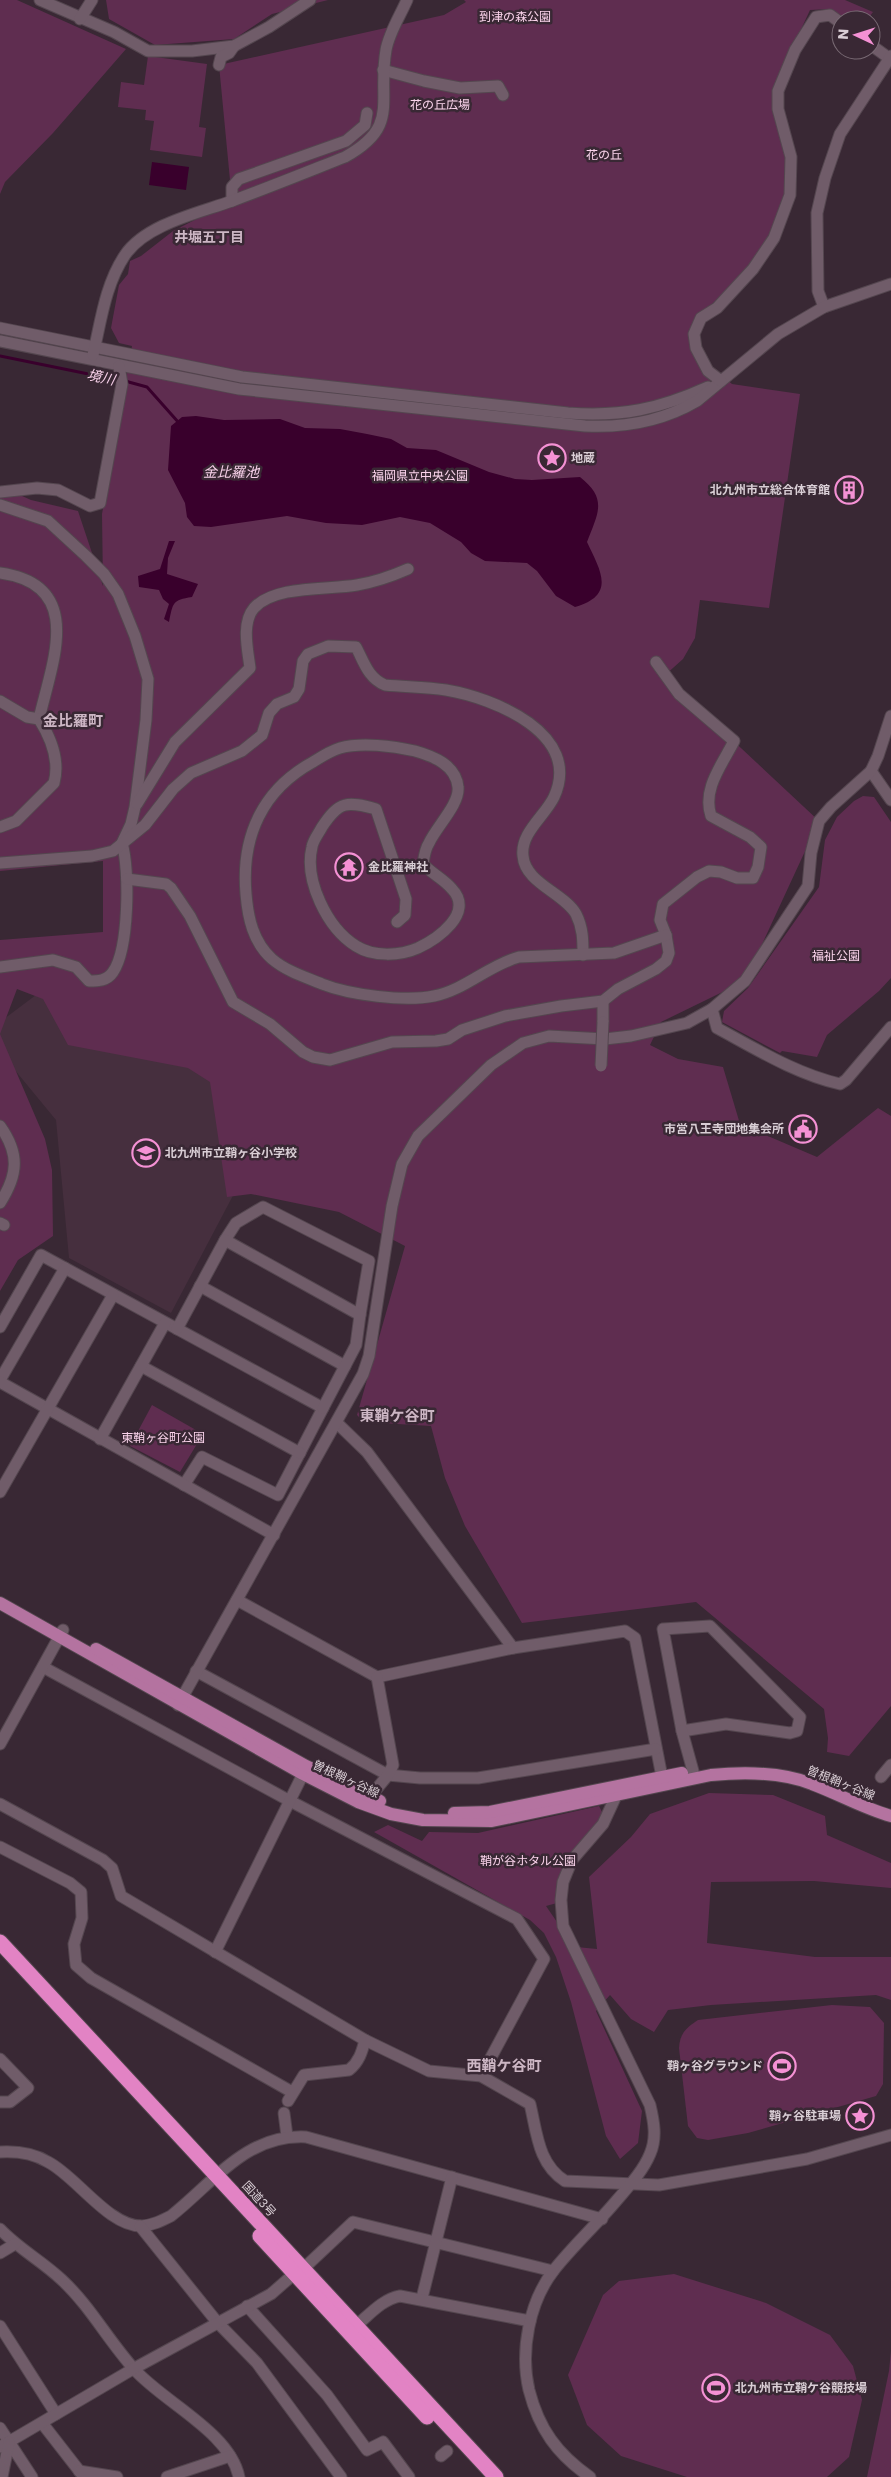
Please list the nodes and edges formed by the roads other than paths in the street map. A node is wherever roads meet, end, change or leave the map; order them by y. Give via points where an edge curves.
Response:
1 (40, 0) edge
2 (92, 0) edge
3 (310, 0) edge
4 (407, 0) edge
5 (831, 16) edge
6 (80, 19) junction
7 (234, 46) junction
8 (890, 57) edge
9 (219, 65) dead end
10 (383, 70) junction
11 (503, 95) dead end
12 (367, 113) dead end
13 (232, 201) junction
14 (891, 284) edge
15 (824, 307) junction
16 (0, 328) edge
17 (0, 341) edge
18 (93, 354) junction
19 (119, 366) junction
20 (721, 380) junction
21 (0, 492) edge
22 (0, 505) edge
23 (408, 569) dead end
24 (0, 573) edge
25 (656, 662) dead end
26 (0, 701) edge
27 (891, 716) edge
28 (39, 719) junction
29 (871, 771) junction
30 (891, 800) edge
31 (135, 807) junction
32 (0, 827) edge
33 (122, 843) junction
34 (0, 863) edge
35 (127, 879) junction
36 (397, 922) dead end
37 (666, 935) junction
38 (583, 955) junction
39 (0, 967) edge
40 (603, 1002) junction
41 (712, 1009) junction
42 (891, 1027) edge
43 (601, 1066) dead end
44 (0, 1126) edge
45 (0, 1203) edge
46 (225, 1240) junction
47 (65, 1268) junction
48 (200, 1286) junction
49 (113, 1295) junction
50 (360, 1315) junction
51 (165, 1323) junction
52 (0, 1327) edge
53 (177, 1329) junction
54 (141, 1366) junction
55 (345, 1366) junction
56 (0, 1381) edge
57 (323, 1408) junction
58 (47, 1409) junction
59 (337, 1422) junction
60 (100, 1439) junction
61 (300, 1453) junction
62 (184, 1485) junction
63 (0, 1492) edge
64 (274, 1535) junction
65 (0, 1595) edge
66 (238, 1600) junction
67 (0, 1603) edge
68 (61, 1634) junction
69 (513, 1648) junction
70 (43, 1667) junction
71 (196, 1671) junction
72 (377, 1677) junction
73 (180, 1701) junction
74 (682, 1731) junction
75 (0, 1744) edge
76 (656, 1750) junction
77 (891, 1765) edge
78 (693, 1771) junction
79 (303, 1774) junction
80 (388, 1776) junction
81 (662, 1777) junction
82 (881, 1777) dead end
83 (616, 1796) junction
84 (369, 1798) junction
85 (290, 1801) junction
86 (0, 1804) edge
87 (891, 1807) edge
88 (891, 1816) edge
89 (0, 1847) edge
90 (0, 1942) edge
91 (215, 1952) junction
92 (0, 1956) edge
93 (365, 2040) junction
94 (0, 2059) edge
95 (481, 2076) junction
96 (0, 2102) edge
97 (284, 2113) dead end
98 (891, 2135) edge
99 (287, 2136) junction
100 (0, 2152) edge
101 (452, 2177) junction
102 (214, 2179) junction
103 (631, 2184) junction
104 (602, 2219) junction
105 (140, 2226) junction
106 (0, 2228) edge
107 (438, 2242) junction
108 (15, 2244) junction
109 (0, 2252) edge
110 (299, 2271) junction
111 (553, 2271) junction
112 (422, 2298) junction
113 (247, 2306) junction
114 (530, 2321) junction
115 (217, 2322) junction
116 (357, 2325) junction
117 (0, 2326) edge
118 (133, 2369) junction
119 (56, 2414) junction
120 (42, 2423) junction
121 (0, 2428) edge
122 (4, 2444) edge
123 (230, 2456) junction
124 (82, 2474) edge
125 (2, 2477) edge
126 (32, 2477) edge
127 (116, 2477) edge
128 (167, 2477) edge
129 (239, 2477) edge
130 (341, 2477) edge
131 (408, 2477) edge
132 (483, 2477) edge
133 (496, 2477) edge
134 (590, 2477) edge

1 - 6 street
2 - 6 street
3 - 7 street
4 - 10 street via 386,48
5 - 20 street via 816,16 795,50 778,91 778,109 791,157 790,195 774,238 753,269 717,308 701,318 694,334 696,348 708,371
6 - 7 street via 114,32 148,51 192,51
7 - 9 street via 221,57
8 - 15 street via 840,134 825,178 817,214 818,291
10 - 11 street via 460,88 498,86
10 - 13 street via 382,121 376,134 361,148
12 - 13 street via 365,125 346,141 239,179 232,187
13 - 18 street via 192,213 154,230 126,253 110,281
14 - 15 street
15 - 20 street via 778,334
16 - 18 street
17 - 18 street
18 - 19 street
18 - 20 street via 242,378 595,415 655,408
19 - 20 street via 266,393 601,427 639,423 685,409
19 - 21 street via 122,384 100,504 90,506 51,489
22 - 31 street via 48,522 104,574 118,594 148,678
23 - 31 street via 358,585 283,593 266,599 253,609 246,624 250,668 175,742
24 - 28 street via 24,578 37,586 55,609 56,640
25 - 37 street via 679,694 734,741 710,787 707,803 711,816 761,846 753,878 737,878 709,871 663,904 660,920
26 - 28 street via 26,717
27 - 29 street
28 - 32 street via 47,731 57,763 54,783 16,821
29 - 30 street
29 - 41 street via 819,821 811,853 808,886 745,981
31 - 33 street
33 - 34 street via 113,851 92,856
33 - 35 street via 127,859
33 - 38 street via 145,825 173,789 191,774 242,751 262,735 269,713 277,704 294,697 299,689 303,661 308,654 328,646 356,647 376,682 446,690 497,705 539,729 554,747 559,762 559,781 554,797 524,842 522,857 532,874 575,912 583,931
35 - 39 street via 120,956 112,973 102,981 88,981 76,967 53,960
35 - 40 street via 166,884 171,888 190,916 233,1002 270,1024 313,1057 330,1060 392,1042 436,1041 505,1016
36 - 38 street via 405,915 406,899 376,809 344,805 335,808 312,846 310,879 324,911 348,941 374,953 394,954 417,948 454,922 458,912 458,896 423,864 427,845 458,797 458,786 451,771 436,757 409,750 361,745 340,748 302,768 273,792 250,837 245,879 248,918 257,940 271,959 290,971 334,989 385,997 433,996 453,990 519,957
37 - 38 street via 614,953
37 - 40 street via 669,953 666,960
40 - 43 street, bridge
41 - 42 street via 717,1028 780,1062 821,1080 840,1084
41 - 59 street via 687,1023 631,1036 604,1039 549,1036 523,1043 490,1065 418,1136 402,1164 392,1206 369,1356
44 - 45 street via 15,1158 12,1184
46 - 48 street
46 - 50 street
46 - 50 street via 236,1223 263,1207 369,1261
47 - 49 street
47 - 52 street via 41,1255
47 - 56 street
48 - 53 street
48 - 55 street
49 - 51 street
49 - 58 street
50 - 55 street via 356,1345
51 - 53 street
51 - 54 street
53 - 57 street
54 - 60 street
54 - 61 street
55 - 57 street
56 - 58 street
57 - 61 street
58 - 60 street
58 - 63 street
59 - 64 street
59 - 69 street via 367,1452
60 - 62 street
61 - 62 street via 278,1495 202,1457
62 - 64 street
64 - 66 street
65 - 68 main road, 曽根鞘ヶ谷線
66 - 71 street
66 - 72 street
67 - 68 main road, 曽根鞘ヶ谷線
68 - 70 street
68 - 73 main road, 曽根鞘ヶ谷線
69 - 72 street
69 - 76 street via 625,1632 635,1638
70 - 75 street
70 - 85 street
71 - 73 street
71 - 80 street
72 - 80 street via 393,1765
73 - 79 main road, 曽根鞘ヶ谷線
73 - 84 main road, 曽根鞘ヶ谷線
74 - 74 street via 726,1724 790,1733 797,1731 800,1717 710,1626 663,1629
74 - 78 street
76 - 80 street via 478,1778
76 - 81 street
77 - 82 street
78 - 81 main road, 曽根鞘ヶ谷線
78 - 87 main road, 曽根鞘ヶ谷線 via 734,1764 786,1769 812,1775
79 - 83 main road, 曽根鞘ヶ谷線 via 358,1802 391,1814 423,1820 492,1821
79 - 85 street
80 - 84 street
81 - 84 main road, 曽根鞘ヶ谷線 via 490,1812 424,1812
83 - 88 main road, 曽根鞘ヶ谷線 via 711,1775 755,1774 810,1783
83 - 103 street via 603,1824 572,1860 561,1900 563,1926 650,2105 655,2128 650,2153
85 - 91 street
85 - 95 street via 517,1919 544,1959
86 - 91 street via 103,1860 112,1868 121,1896
89 - 93 street via 70,1883 81,1892 82,1918 74,1944 76,1965 91,1978 290,2096 304,2075 349,2070 362,2054
90 - 102 highway, 国道3号
91 - 93 street
92 - 102 highway, 国道3号
93 - 95 street via 429,2071
94 - 96 street via 28,2088 10,2102
95 - 103 street via 530,2104 544,2159 553,2174 565,2181
97 - 99 street
98 - 103 street via 807,2159 733,2174 659,2185
99 - 101 street via 306,2137
99 - 102 street via 254,2147
100 - 105 street via 34,2155 50,2162 114,2216
101 - 104 street
101 - 107 street
102 - 105 street via 171,2216 155,2224
102 - 110 highway, 国道3号
103 - 104 street
104 - 111 street
105 - 115 street
106 - 108 street
107 - 110 street via 353,2222
107 - 111 street
107 - 112 street
108 - 109 street
108 - 118 street via 61,2279 89,2308
110 - 113 street via 271,2294
110 - 116 highway, 国道3号
110 - 132 highway, 国道3号
111 - 114 street
112 - 114 street
112 - 116 street via 392,2297
113 - 115 street
113 - 131 street via 327,2395 367,2450 383,2442
114 - 134 street via 526,2357 527,2382 533,2404 548,2439 573,2465
115 - 118 street
115 - 130 street via 257,2363
116 - 133 highway, 国道3号
117 - 119 street
118 - 119 street
118 - 123 street via 211,2432
119 - 120 street
120 - 122 street
120 - 124 street
121 - 122 street
122 - 125 street
122 - 126 street
123 - 128 street
123 - 129 street
124 - 127 street

